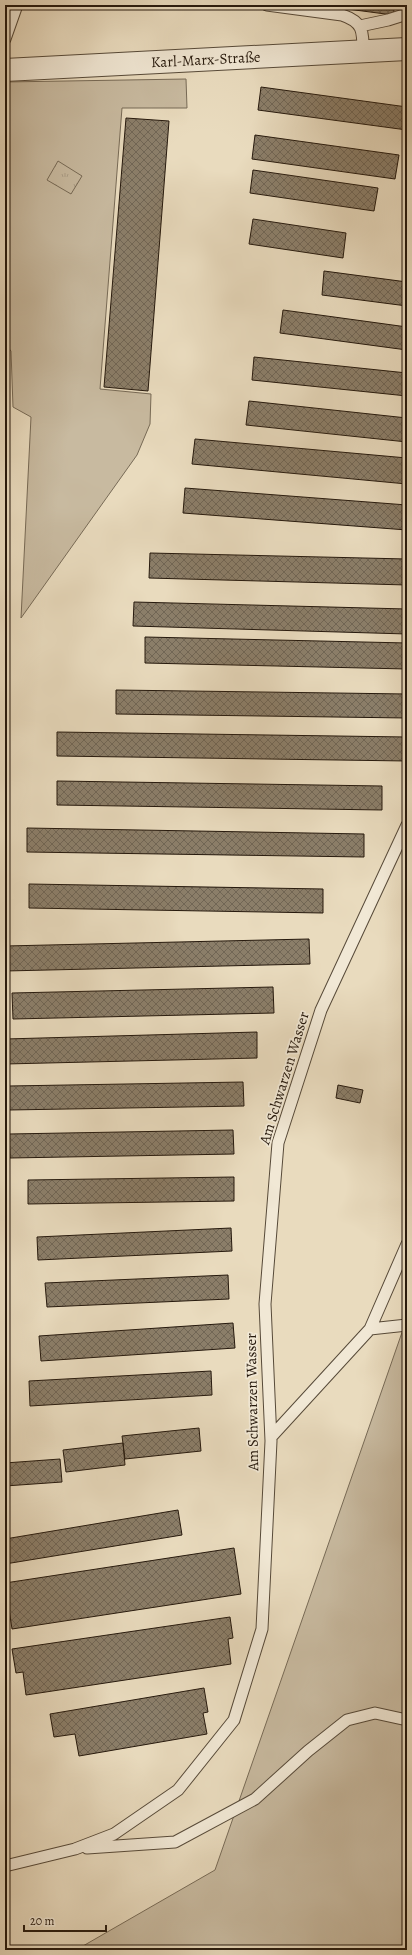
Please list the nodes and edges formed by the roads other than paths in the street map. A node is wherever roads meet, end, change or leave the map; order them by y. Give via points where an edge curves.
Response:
1 (17, 5) edge
2 (267, 5) edge
3 (407, 14) edge
4 (360, 26) junction
5 (5, 39) edge
6 (407, 49) edge
7 (364, 51) junction
8 (5, 70) edge
9 (407, 825) edge
10 (407, 1244) edge
11 (407, 1325) edge
12 (370, 1329) junction
13 (271, 1437) junction
14 (407, 1720) edge
15 (75, 1849) junction
16 (5, 1866) edge

1 - 5 lane
2 - 4 lane via 342,15 353,19
3 - 4 lane
4 - 7 lane
6 - 7 street, Karl-Marx-Straße
7 - 8 street, Karl-Marx-Straße
9 - 13 lane, Am Schwarzen Wasser via 321,1010 278,1143 265,1304
10 - 12 lane
11 - 12 lane
12 - 13 lane
13 - 15 lane, Am Schwarzen Wasser via 262,1629 234,1720 178,1790 114,1834
14 - 15 lane via 375,1713 347,1720 255,1799 175,1842
15 - 16 lane, Am Schwarzen Wasser

